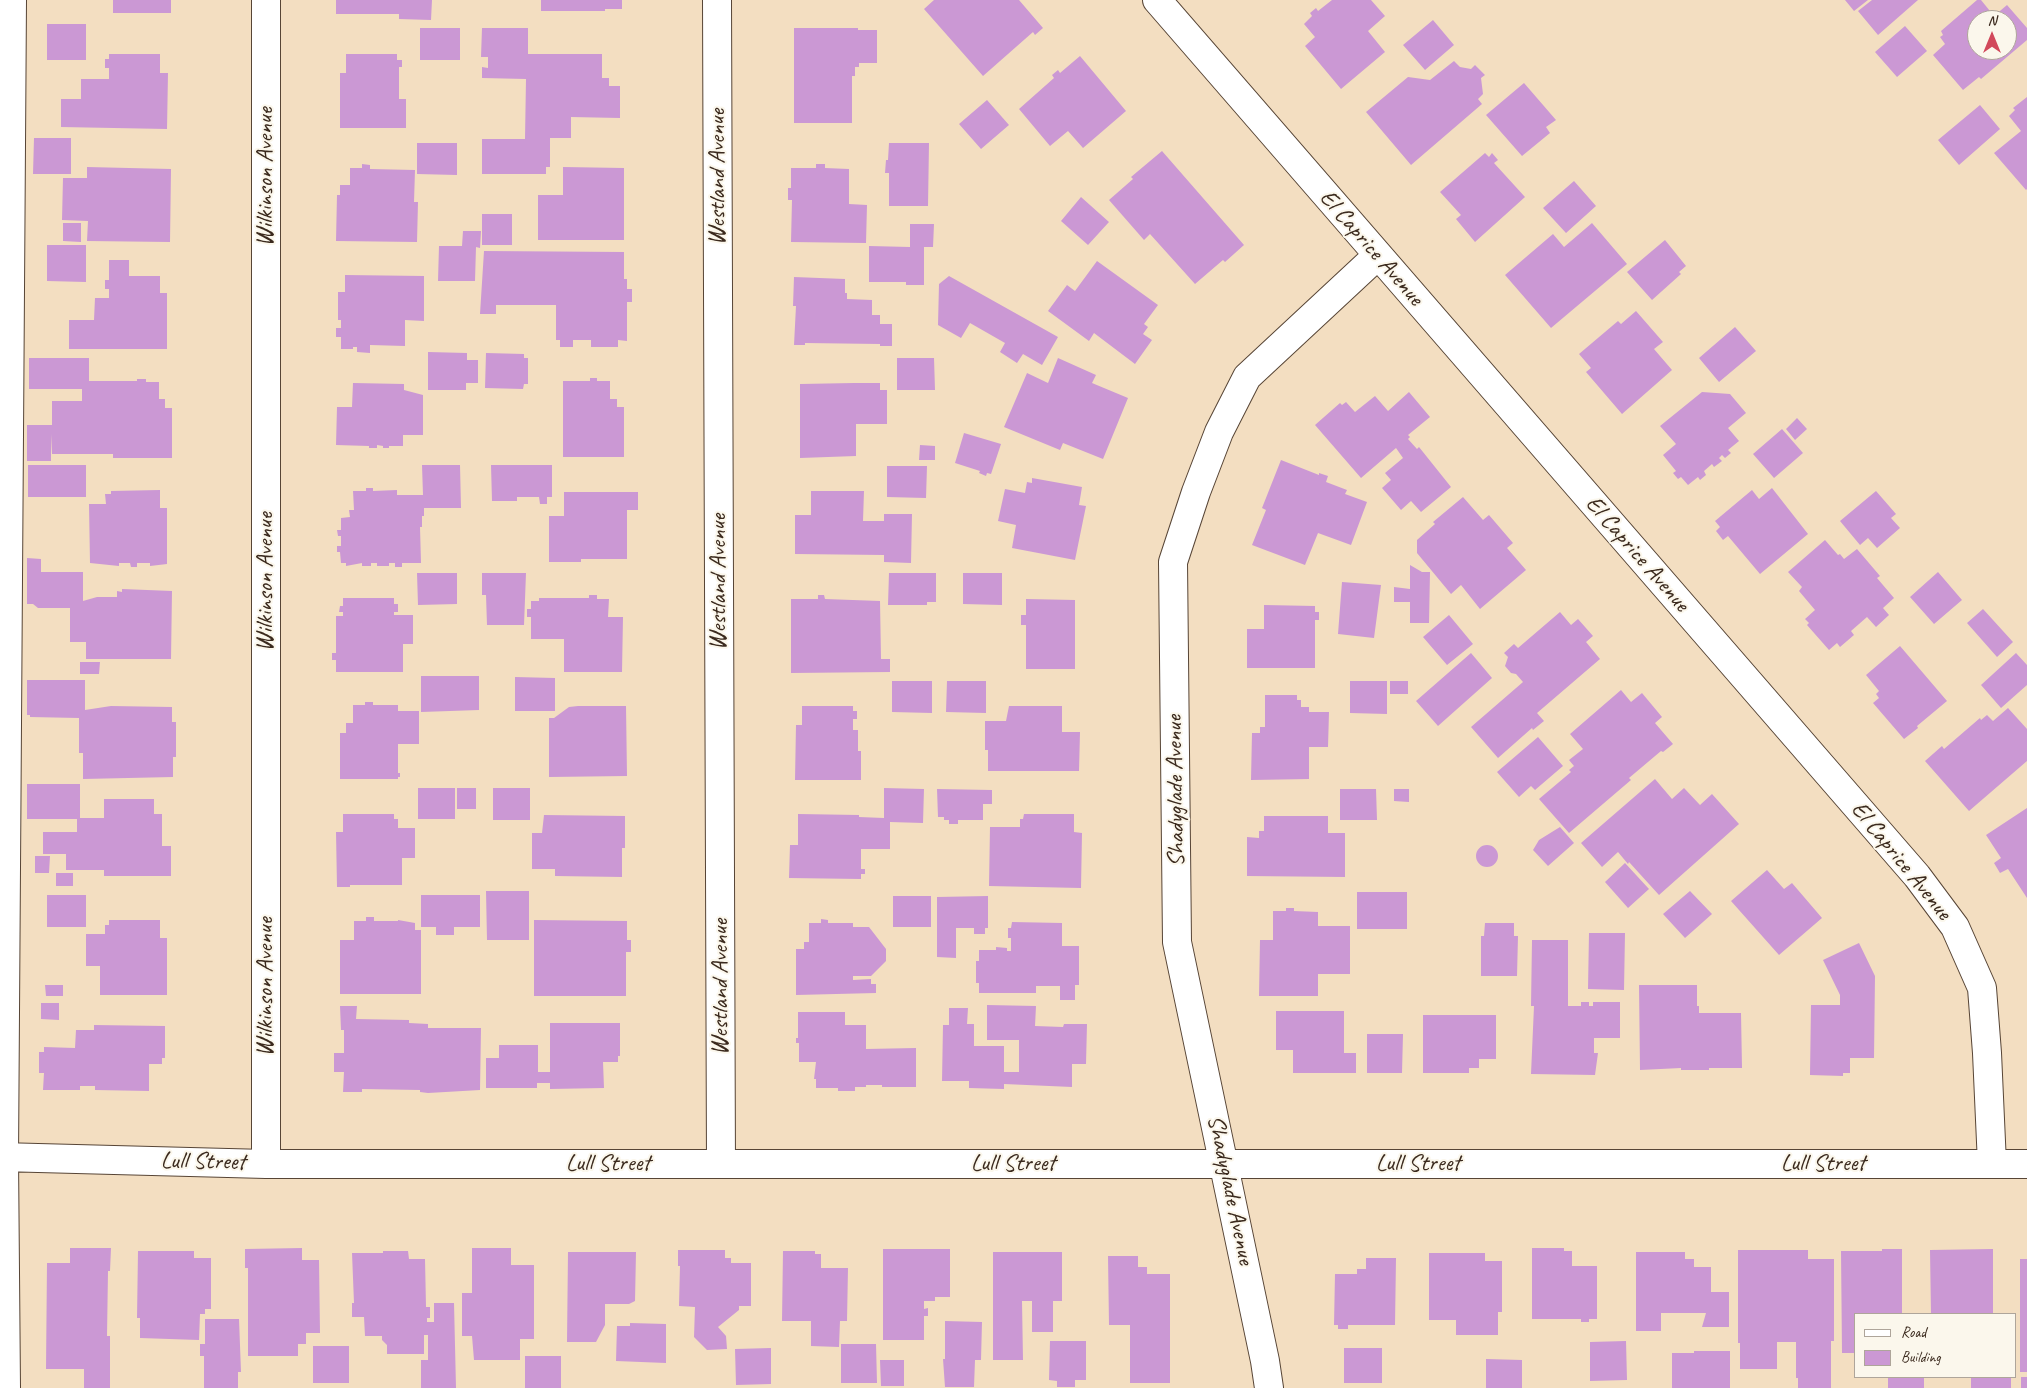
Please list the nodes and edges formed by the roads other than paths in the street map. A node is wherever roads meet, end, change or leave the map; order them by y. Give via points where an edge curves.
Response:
1 (12, 0) edge
2 (266, 0) edge
3 (717, 0) edge
4 (1157, 0) edge
5 (1377, 256) junction
6 (2, 1157) edge
7 (266, 1164) junction
8 (722, 1164) junction
9 (1224, 1164) junction
10 (1992, 1164) junction
11 (2027, 1164) edge
12 (6, 1388) edge
13 (1269, 1388) edge

1 - 6 street
2 - 7 street, Wilkinson Avenue
3 - 8 street, Westland Avenue
4 - 5 street, El Caprice Avenue
5 - 9 street, Shadyglade Avenue via 1247,377 1219,432 1173,562 1177,942
5 - 10 street, El Caprice Avenue via 1917,876 1955,927 1982,988
6 - 7 street, Lull Street
6 - 12 street
7 - 8 street, Lull Street
8 - 9 street, Lull Street
9 - 10 street, Lull Street
9 - 13 street, Shadyglade Avenue
10 - 11 street, Lull Street

